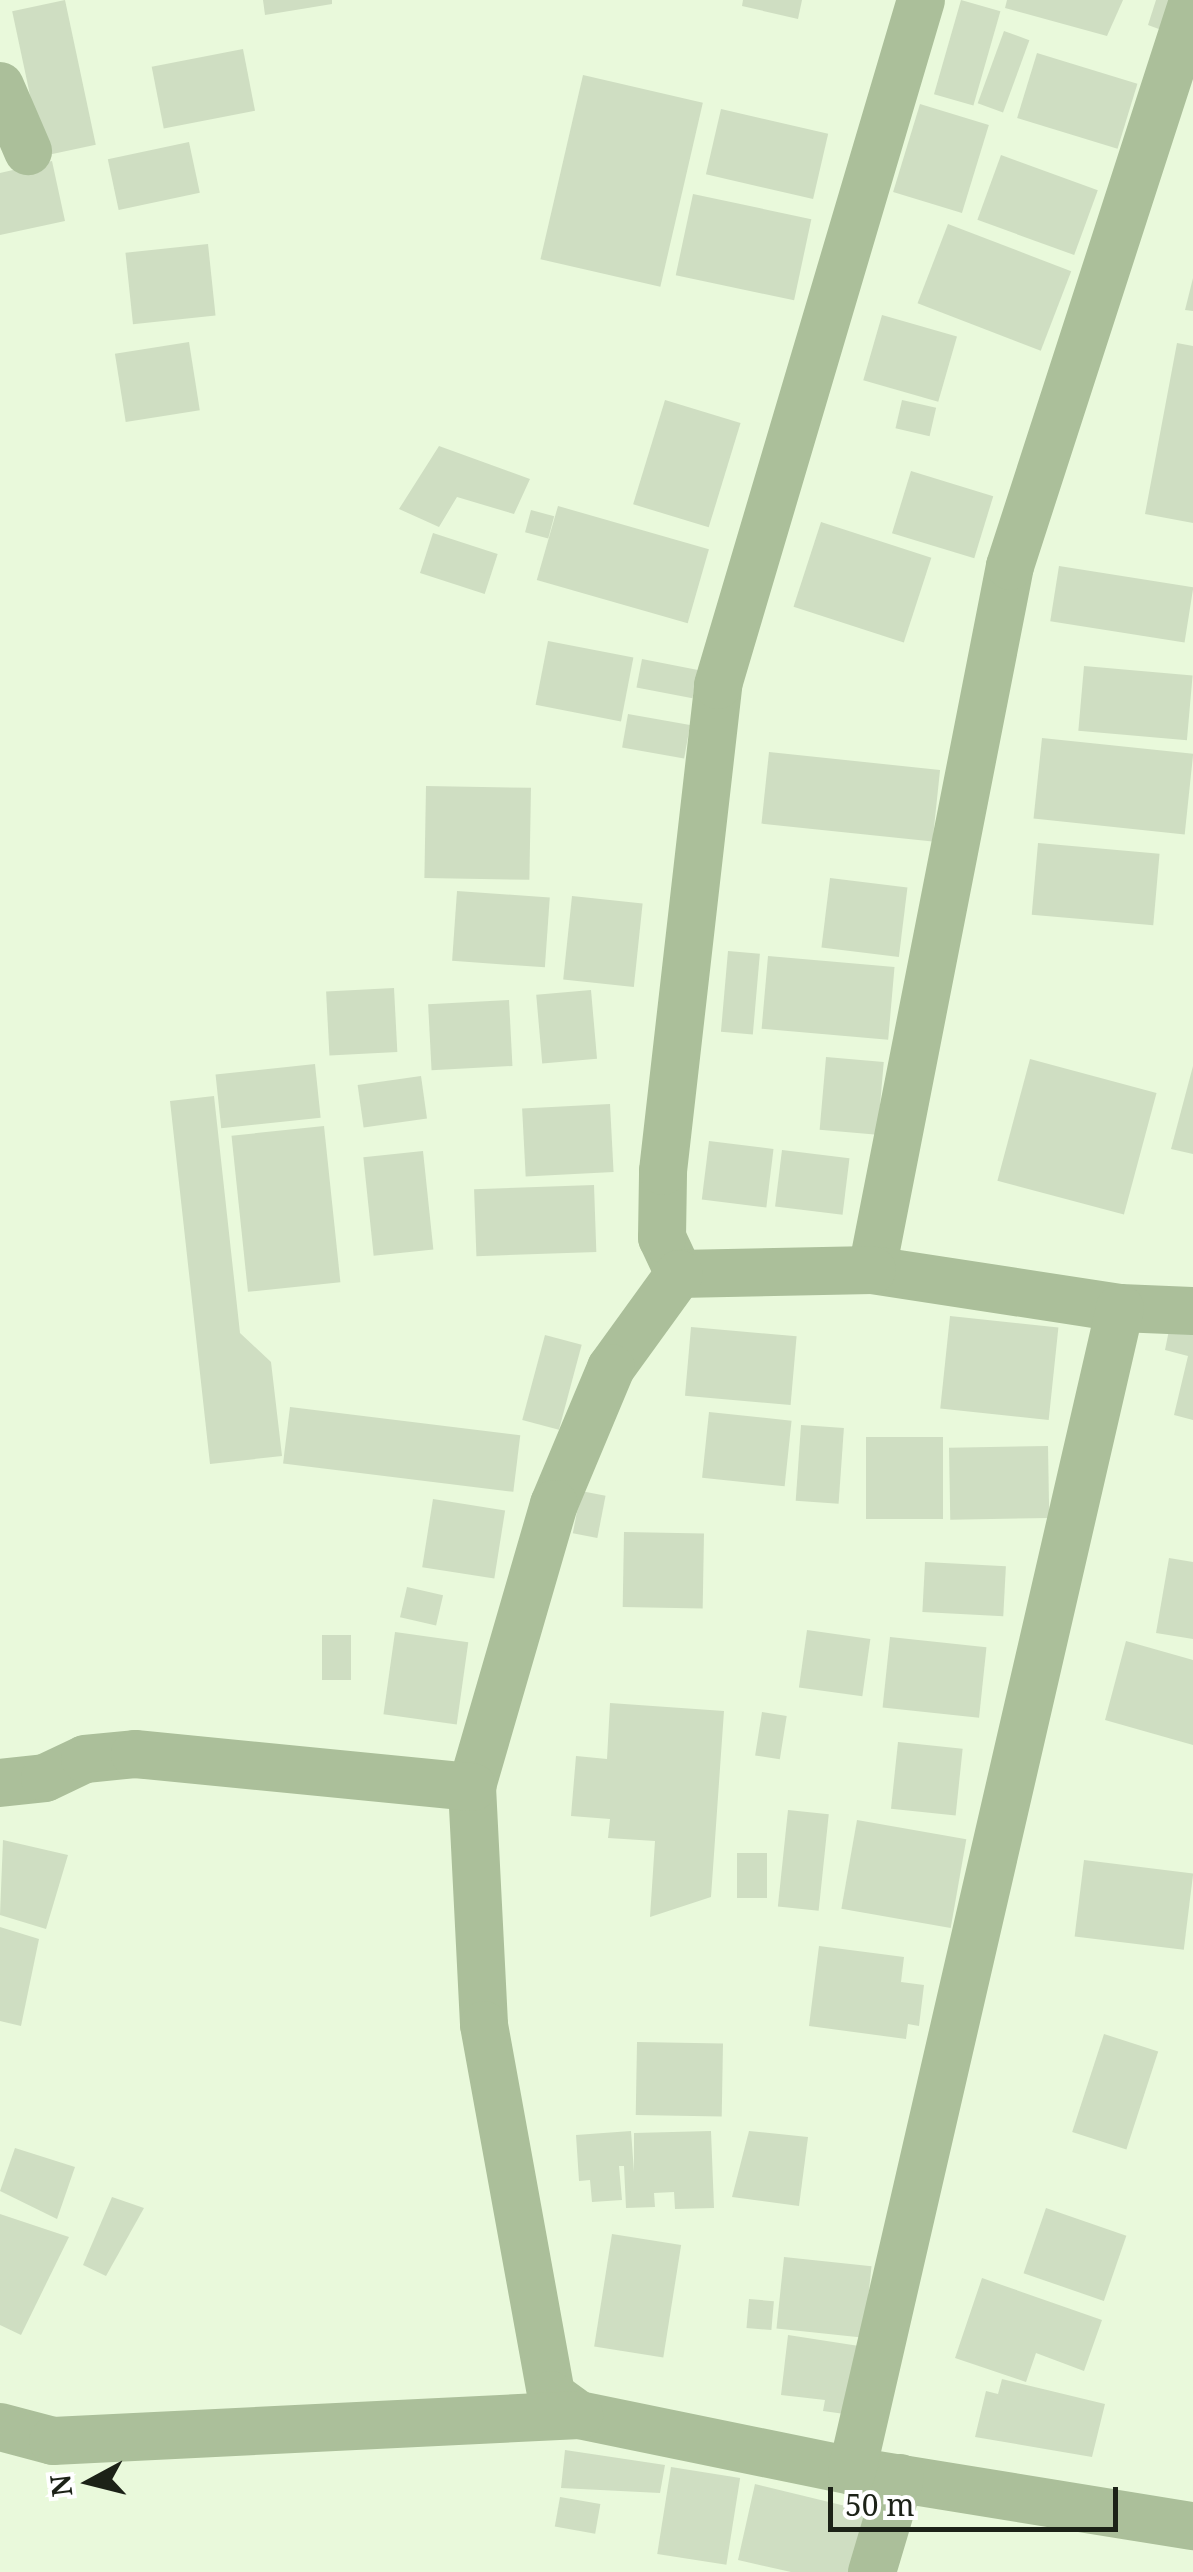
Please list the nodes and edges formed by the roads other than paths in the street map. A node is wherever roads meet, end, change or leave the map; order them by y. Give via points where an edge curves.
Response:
1 (921, 0) edge
2 (1193, 1) edge
3 (0, 86) edge
4 (28, 151) dead end
5 (872, 1270) junction
6 (679, 1274) junction
7 (1120, 1308) junction
8 (1193, 1311) edge
9 (0, 1783) edge
10 (472, 1786) junction
11 (579, 2416) junction
12 (0, 2427) edge
13 (852, 2471) junction
14 (900, 2478) junction
15 (1193, 2526) edge
16 (872, 2572) edge

1 - 6 street via 718,685 662,1172 662,1238
2 - 5 street via 1010,566
3 - 4 street
5 - 6 street
5 - 7 street
6 - 10 street via 611,1368 554,1504
7 - 8 street
7 - 13 street
9 - 10 street via 135,1754
10 - 11 street via 484,2025 551,2395
11 - 12 street via 52,2442
11 - 13 street
13 - 14 street
14 - 15 street
14 - 16 street

